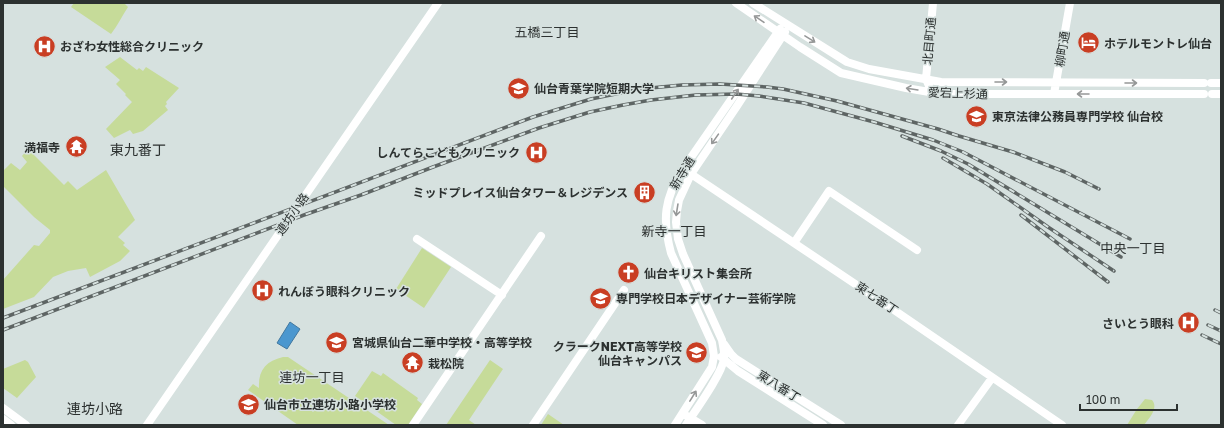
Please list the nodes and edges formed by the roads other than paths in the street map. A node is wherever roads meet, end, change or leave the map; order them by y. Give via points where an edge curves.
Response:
1 (438, 3) edge
2 (736, 3) edge
3 (753, 3) edge
4 (933, 3) edge
5 (1070, 3) edge
6 (786, 24) junction
7 (780, 34) junction
8 (926, 79) junction
9 (1056, 82) junction
10 (1221, 83) edge
11 (932, 93) junction
12 (1054, 94) junction
13 (1221, 94) edge
14 (691, 174) junction
15 (541, 236) dead end
16 (417, 239) dead end
17 (794, 243) junction
18 (917, 250) dead end
19 (624, 290) dead end
20 (502, 295) junction
21 (722, 340) junction
22 (712, 343) junction
23 (736, 359) junction
24 (724, 360) junction
25 (712, 367) junction
26 (738, 371) junction
27 (716, 377) junction
28 (992, 378) junction
29 (3, 408) edge
30 (683, 413) junction
31 (826, 416) junction
32 (3, 419) edge
33 (688, 421) edge
34 (11, 425) edge
35 (26, 425) edge
36 (147, 425) edge
37 (413, 425) edge
38 (533, 425) edge
39 (675, 425) edge
40 (702, 425) edge
41 (822, 425) edge
42 (841, 425) edge
43 (958, 425) edge
44 (1062, 425) edge

1 - 36 street, 連坊小路
7 -> 2 street, 愛宕上杉通
3 - 6 street, 愛宕上杉通
4 - 8 street, 北目町通
5 - 9 street, 柳町通
6 - 7 street, 新寺通
6 -> 8 street, 愛宕上杉通 via 847,62 869,69
11 -> 7 street, 愛宕上杉通 via 841,72
7 -> 14 street, 新寺通 via 737,106
22 -> 7 street, 新寺通 via 671,253 666,223 668,198 686,166
8 -> 9 street, 愛宕上杉通 via 942,82
8 - 11 street
9 -> 10 street, 愛宕上杉通
9 - 12 street, 柳町通
11 - 12 street, 愛宕上杉通
13 -> 12 street, 愛宕上杉通
14 - 17 street, 東七番丁
14 -> 21 street, 新寺通 via 679,200 676,222 678,239
15 - 20 street
16 - 20 street
17 - 18 street via 829,191
17 - 28 street, 東七番丁
19 - 38 street
20 - 37 street
21 - 23 street, 東八番丁
21 - 24 street, 新寺通
22 - 24 street, 東八番丁
22 - 25 street, 新寺通
23 - 24 street
23 - 31 street, 東八番丁
24 - 25 street
24 - 26 street, 東八番丁
24 - 27 street
30 -> 25 street
26 - 27 street
26 - 41 street, 東八番丁
27 - 33 street
28 - 43 street
28 - 44 street, 東七番丁
29 - 35 street
30 - 33 street
30 - 39 street
31 - 41 street
31 - 42 street, 東八番丁
32 - 34 street
33 - 40 street

